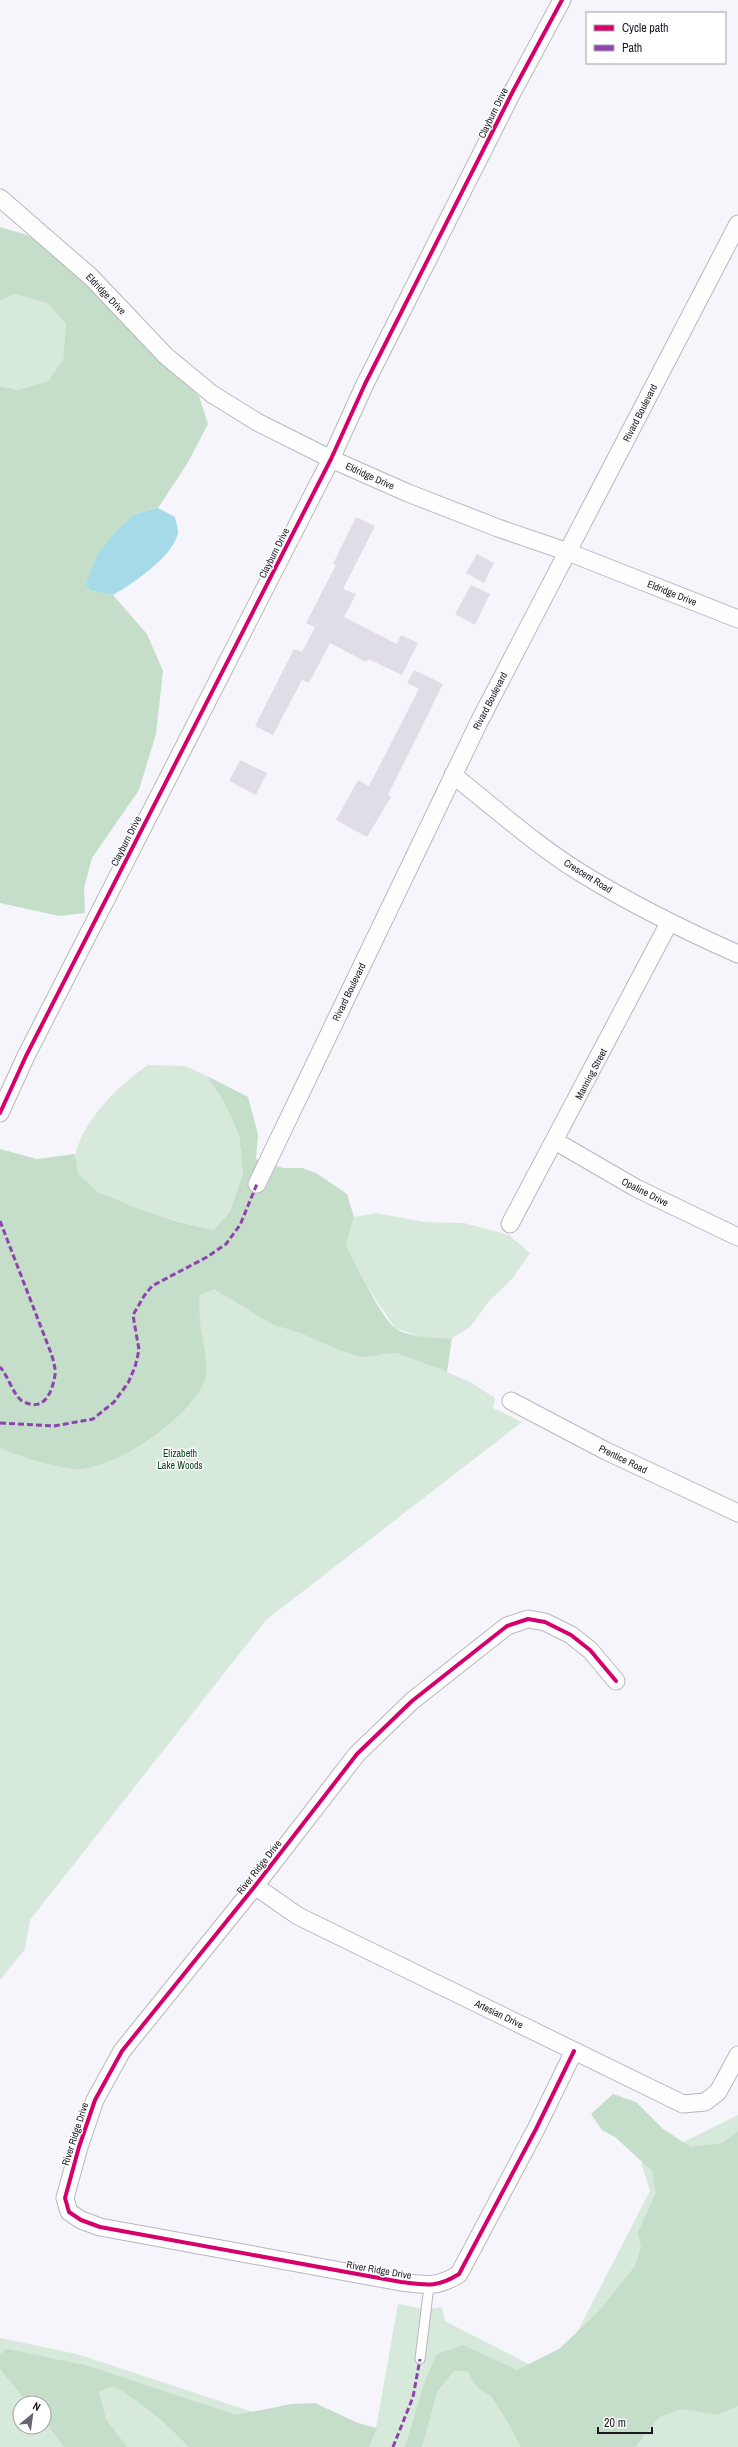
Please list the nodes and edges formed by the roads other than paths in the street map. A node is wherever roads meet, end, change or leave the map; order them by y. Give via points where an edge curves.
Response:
1 (562, 0) edge
2 (0, 198) edge
3 (738, 225) edge
4 (330, 459) junction
5 (568, 552) junction
6 (738, 619) edge
7 (453, 775) junction
8 (669, 923) junction
9 (738, 954) edge
10 (0, 1113) edge
11 (555, 1141) junction
12 (257, 1184) dead end
13 (510, 1224) dead end
14 (738, 1237) edge
15 (511, 1401) dead end
16 (738, 1513) edge
17 (616, 1682) dead end
18 (255, 1886) junction
19 (574, 2051) junction
20 (736, 2066) edge
21 (429, 2286) junction
22 (420, 2359) dead end

1 - 4 street, Clayburn Drive via 513,91 365,384
2 - 4 street, Eldridge Drive via 91,277 166,356 212,394 257,422
3 - 5 street, Rivard Boulevard
4 - 5 street, Eldridge Drive via 477,520
4 - 10 street, Clayburn Drive
5 - 6 street, Eldridge Drive
5 - 7 street, Rivard Boulevard
7 - 8 street, Crescent Road via 567,863
7 - 12 street, Rivard Boulevard
8 - 9 street, Crescent Road
8 - 11 street, Manning Street
11 - 13 street, Manning Street
11 - 14 street, Opaline Drive via 636,1188
15 - 16 street, Prentice Road via 606,1451
17 - 18 street, River Ridge Drive via 590,1650 571,1635 545,1622 528,1619 507,1626 412,1701 357,1754
18 - 19 street, Artesian Drive via 298,1916
18 - 21 street, River Ridge Drive via 122,2051 95,2100 81,2140 65,2198 69,2212 100,2227
19 - 20 street, Artesian Drive via 683,2104 705,2102 718,2092
19 - 21 street, River Ridge Drive via 459,2274 445,2283
21 - 22 lane

